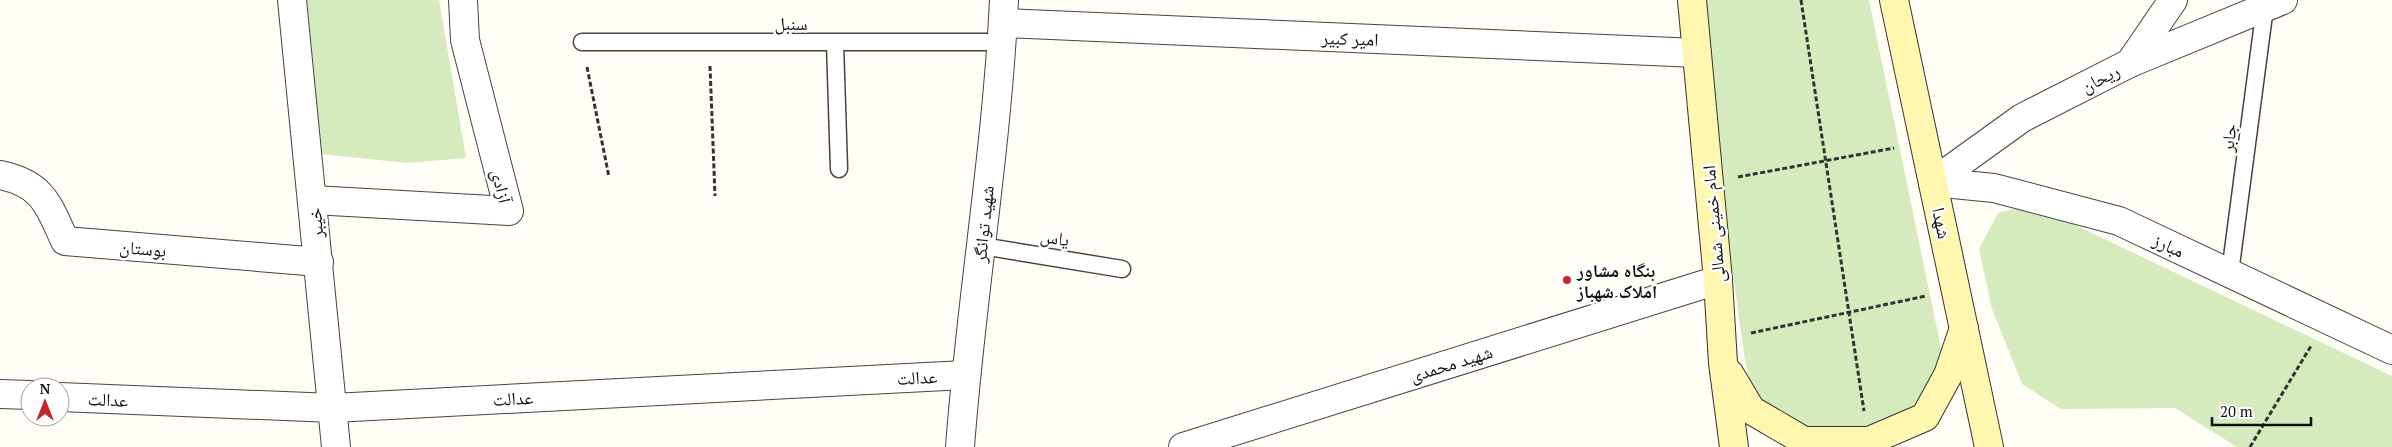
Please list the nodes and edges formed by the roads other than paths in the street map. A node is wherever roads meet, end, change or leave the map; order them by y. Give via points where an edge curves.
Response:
1 (292, 0) edge
2 (463, 0) edge
3 (1692, 0) edge
4 (1894, 0) edge
5 (2173, 0) edge
6 (2274, 3) edge
7 (1003, 22) edge
8 (582, 42) road end
9 (835, 43) junction
10 (1697, 53) junction
11 (2130, 62) junction
12 (838, 169) dead end
13 (0, 175) edge
14 (1933, 182) junction
15 (313, 200) junction
16 (982, 246) junction
17 (319, 262) junction
18 (1122, 268) dead end
19 (2230, 274) junction
20 (1718, 280) junction
21 (1964, 327) junction
22 (2392, 350) edge
23 (1723, 352) junction
24 (965, 375) junction
25 (0, 394) edge
26 (20, 395) edge
27 (70, 396) edge
28 (333, 408) junction
29 (336, 447) edge
30 (960, 447) edge
31 (1183, 447) edge
32 (1734, 447) edge
33 (1988, 447) edge

1 - 15 street, خیبر
2 - 15 street, آزادی via 465,40 509,211
3 - 10 main road, امام خمینی شمالی
4 - 14 main road, شهدا
5 - 11 street
6 - 11 street, ریحان
6 - 19 lane, جابر
7 - 9 lane, سنبل
7 - 10 street, امیر کبیر
7 - 16 street, شهید توانگر
8 - 9 lane, سنبل
9 - 12 lane
10 - 20 main road, امام خمینی شمالی
11 - 14 street, ریحان via 2022,118
13 - 17 street, بوستان via 19,179 46,199 65,241
14 - 19 street, مبارز via 1994,188 2119,221
14 - 21 main road, شهدا
15 - 17 street, خیبر
16 - 18 lane, یاس
16 - 24 street, شهید توانگر
17 - 28 street, خیبر
19 - 22 street, مبارز
20 - 23 main road, امام خمینی شمالی
20 - 31 street, شهید محمدی
21 - 23 main road via 1948,375 1925,417 1869,441 1804,441 1751,410
21 - 33 main road, شهدا
23 - 32 main road, امام خمینی شمالی
24 - 28 street, عدالت
24 - 30 street, شهید توانگر
25 - 26 street
27 - 28 street, عدالت
28 - 29 street, خیبر

